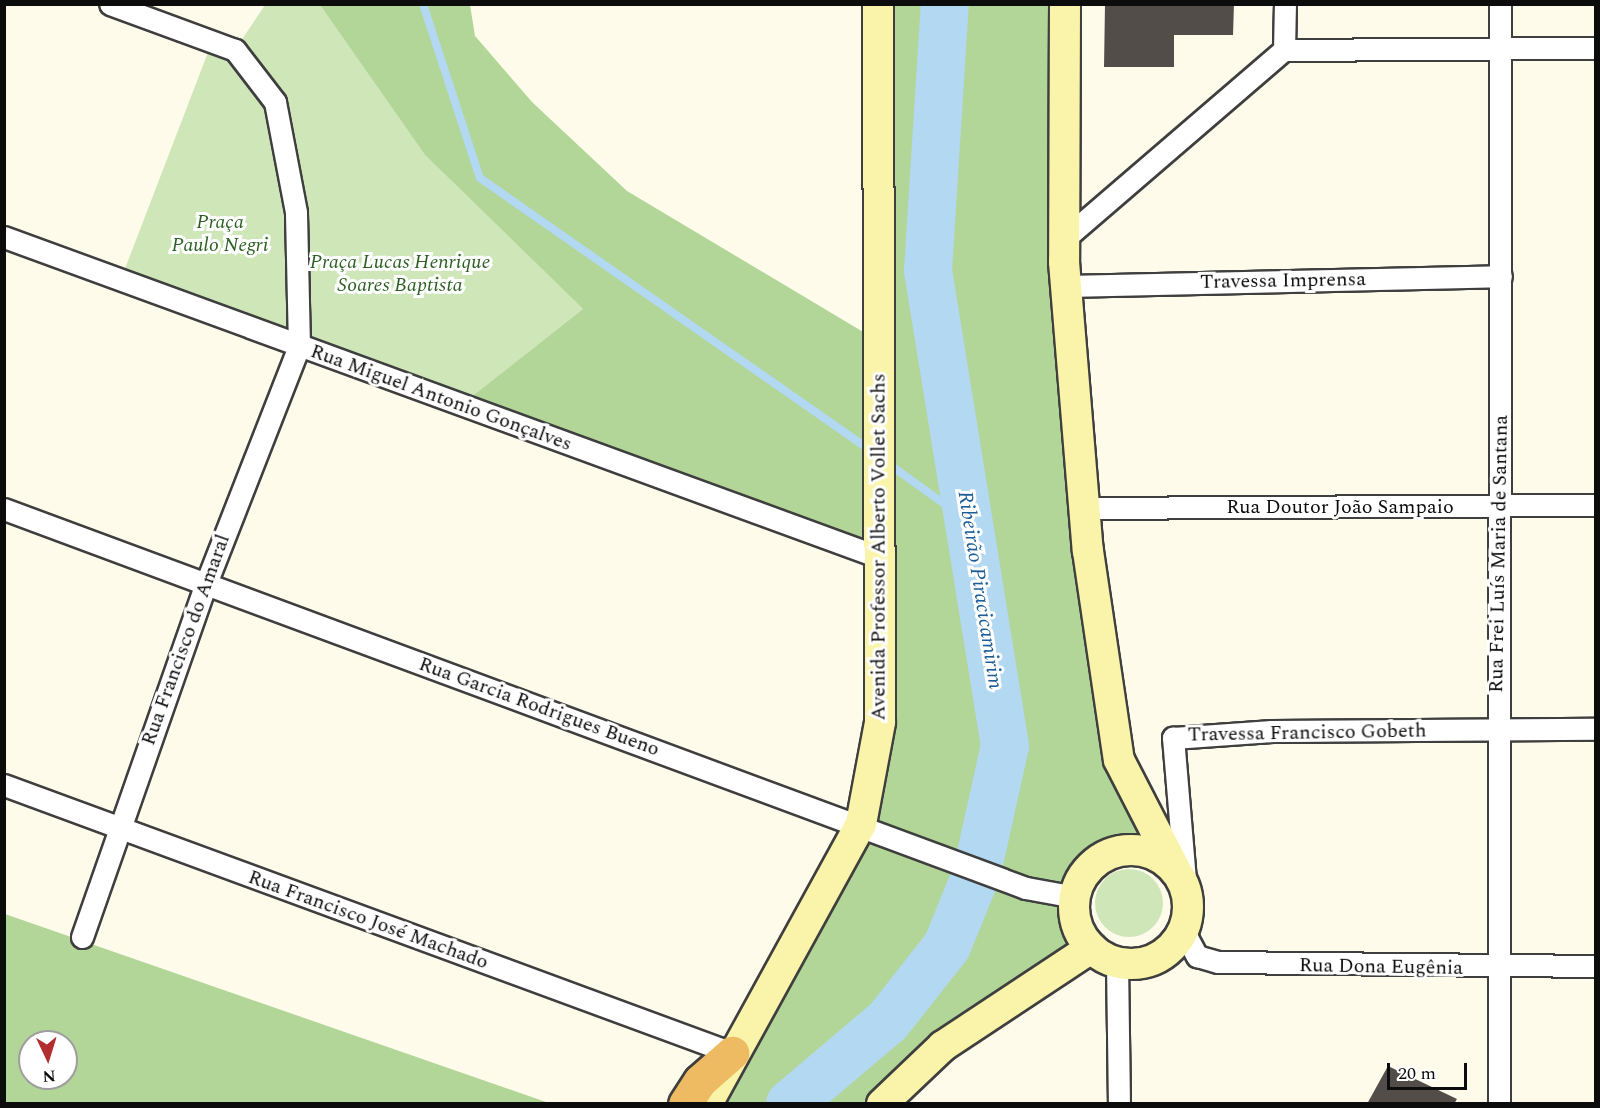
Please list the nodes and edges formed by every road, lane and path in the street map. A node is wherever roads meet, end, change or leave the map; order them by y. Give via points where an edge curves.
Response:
1 (110, 4) edge
2 (878, 4) edge
3 (1065, 4) edge
4 (1285, 4) edge
5 (1500, 4) edge
6 (1596, 48) edge
7 (1499, 49) junction
8 (1284, 50) junction
9 (4, 237) edge
10 (1064, 238) junction
11 (1501, 276) junction
12 (1066, 286) junction
13 (299, 346) junction
14 (1596, 505) edge
15 (1502, 506) junction
16 (1085, 508) junction
17 (4, 509) edge
18 (879, 556) junction
19 (205, 586) junction
20 (1596, 729) edge
21 (1496, 730) junction
22 (4, 785) edge
23 (861, 824) junction
24 (118, 828) junction
25 (1181, 882) junction
26 (1075, 897) junction
27 (1183, 930) junction
28 (82, 937) dead end
29 (1104, 955) junction
30 (1596, 966) edge
31 (1496, 969) junction
32 (732, 1053) junction
33 (685, 1104) edge
34 (707, 1104) edge
35 (882, 1104) edge
36 (1119, 1104) edge
37 (1499, 1104) edge

1 - 13 street via 235,50 275,102 296,212
2 - 18 main road, Avenida Professor Alberto Vollet Sachs
3 - 10 main road
4 - 8 street
5 - 7 street, Rua Frei Luís Maria de Santana
6 - 7 street
7 - 8 street
7 - 11 street, Rua Frei Luís Maria de Santana
8 - 10 street
9 - 13 street, Rua Miguel Antonio Gonçalves
10 - 12 main road
11 - 12 street, Travessa Imprensa
11 - 15 street, Rua Frei Luís Maria de Santana
12 - 16 main road
13 - 18 street, Rua Miguel Antonio Gonçalves
13 - 19 street, Rua Francisco do Amaral
14 - 15 street, Rua Doutor João Sampaio
15 - 16 street, Rua Doutor João Sampaio
15 - 21 street, Rua Frei Luís Maria de Santana
16 - 25 main road via 1119,760
17 - 19 street, Rua Garcia Rodrigues Bueno
18 - 23 main road, Avenida Professor Alberto Vollet Sachs via 880,722
19 - 23 street, Rua Garcia Rodrigues Bueno
19 - 24 street, Rua Francisco do Amaral
20 - 21 street, Travessa Francisco Gobeth
21 - 25 street, Travessa Francisco Gobeth via 1272,731 1173,738
21 - 31 street, Rua Frei Luís Maria de Santana
22 - 24 street, Rua Francisco José Machado
23 - 26 street, Rua Garcia Rodrigues Bueno via 1026,888
23 - 32 main road, Avenida Professor Alberto Vollet Sachs
24 - 28 street, Rua Francisco do Amaral
24 - 32 street, Rua Francisco José Machado
25 - 26 main road via 1145,851 1117,852 1092,864
25 - 27 main road
26 - 29 main road via 1080,933
27 - 29 main road via 1163,954 1148,961
27 - 31 street, Rua Dona Eugênia via 1197,956 1218,962
29 - 35 main road via 943,1046
29 - 36 street
30 - 31 street, Rua Dona Eugênia
31 - 37 street, Rua Frei Luís Maria de Santana
32 - 33 highway via 700,1081
32 - 34 main road, Avenida Professor Alberto Vollet Sachs

